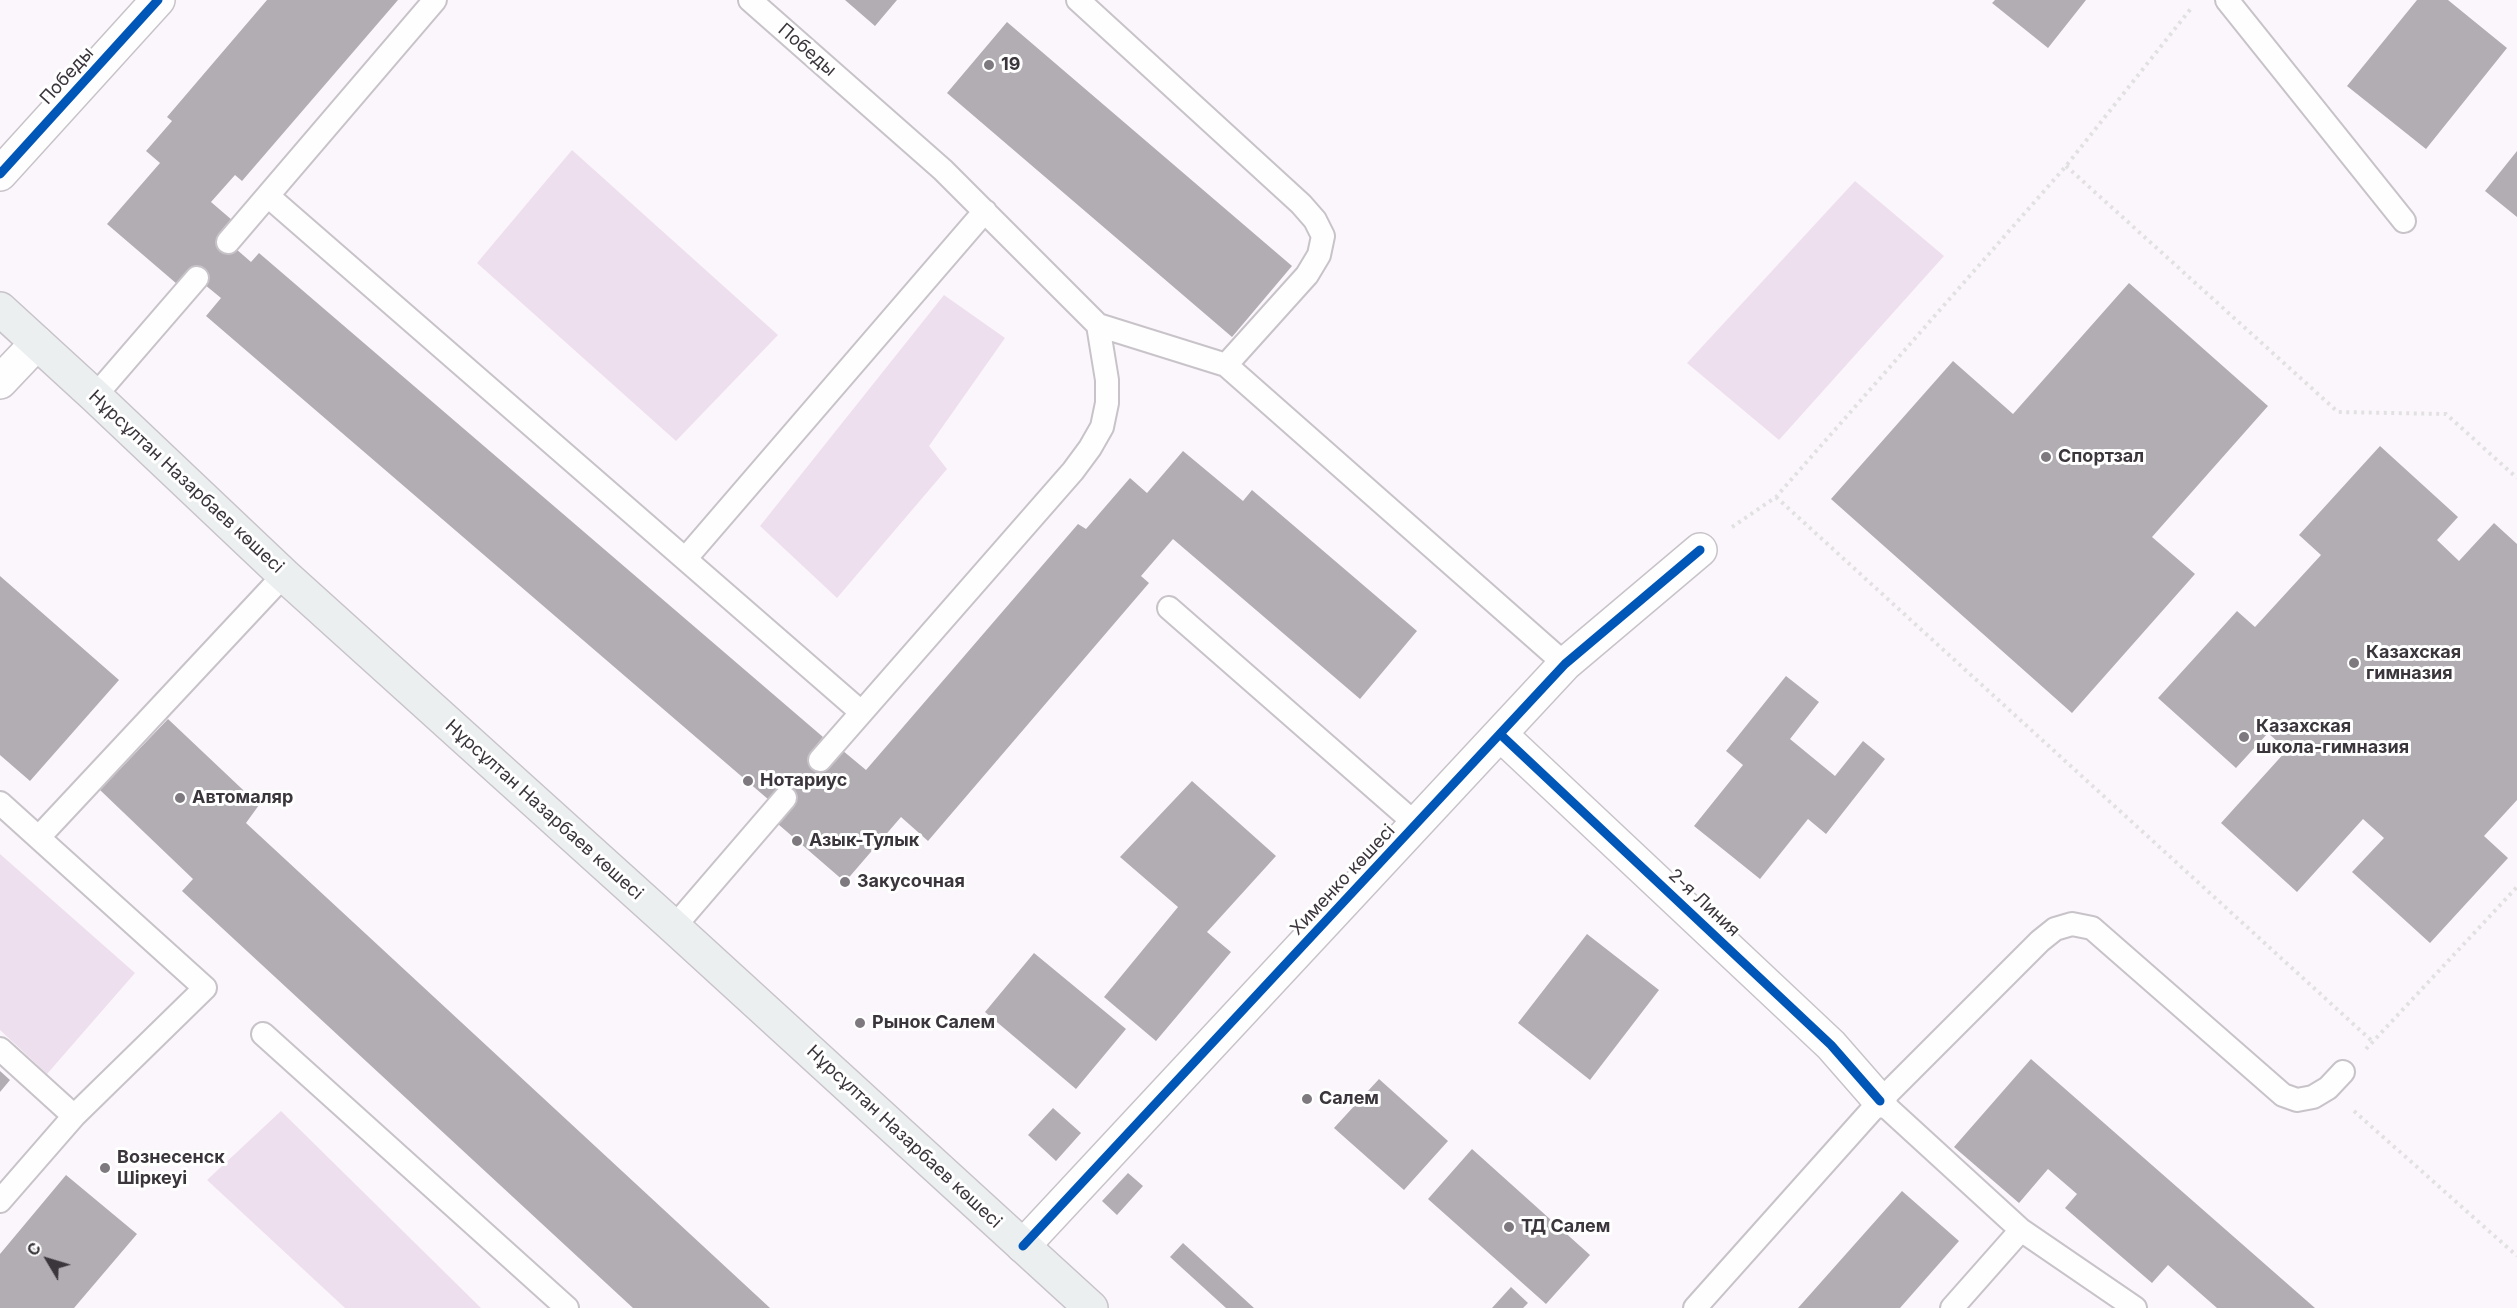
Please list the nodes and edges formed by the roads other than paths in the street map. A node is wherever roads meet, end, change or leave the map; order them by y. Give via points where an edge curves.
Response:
1 (158, 0) edge
2 (435, 0) edge
3 (750, 0) edge
4 (1078, 0) edge
5 (2227, 0) edge
6 (0, 174) edge
7 (268, 196) junction
8 (985, 211) junction
9 (2404, 221) dead end
10 (228, 242) dead end
11 (197, 278) dead end
12 (0, 309) edge
13 (1098, 325) junction
14 (37, 343) junction
15 (1226, 365) junction
16 (0, 382) edge
17 (95, 396) junction
18 (1700, 550) road end
19 (686, 558) junction
20 (284, 575) junction
21 (1169, 608) dead end
22 (1565, 664) junction
23 (861, 712) junction
24 (1500, 735) junction
25 (820, 760) dead end
26 (785, 798) dead end
27 (0, 803) edge
28 (1417, 825) junction
29 (39, 837) junction
30 (674, 927) junction
31 (263, 1034) dead end
32 (0, 1049) edge
33 (2336, 1080) road end
34 (1880, 1101) junction
35 (74, 1116) junction
36 (0, 1201) edge
37 (2021, 1230) junction
38 (1023, 1246) junction
39 (567, 1308) edge
40 (1091, 1308) edge
41 (1695, 1308) edge
42 (1952, 1308) edge
43 (2135, 1308) edge

1 - 6 street, Победы
2 - 7 lane
3 - 8 lane, Победы
4 - 15 lane via 1301,204 1323,236 1319,255 1307,275
5 - 9 lane
7 - 10 lane
7 - 19 lane
8 - 13 lane, Победы
8 - 19 lane
11 - 17 lane
12 - 14 main road, Нұрсұлтан Назарбаев көшесі
13 - 15 lane
13 - 23 lane via 1107,403 1102,427 1090,448
14 - 16 street
14 - 17 main road, Нұрсұлтан Назарбаев көшесі
15 - 22 lane
17 - 20 main road, Нұрсұлтан Назарбаев көшесі
18 - 22 street, Хименко көшесі
19 - 23 lane
20 - 29 lane
20 - 30 main road, Нұрсұлтан Назарбаев көшесі
21 - 28 lane
22 - 24 street, Хименко көшесі
23 - 25 lane
24 - 28 street, Хименко көшесі
24 - 34 street, 2-я Линия via 1831,1045
26 - 30 lane
27 - 29 lane
28 - 38 street, Хименко көшесі
29 - 35 lane via 206,988
30 - 38 main road, Нұрсұлтан Назарбаев көшесі
31 - 39 lane
32 - 35 lane
33 - 34 lane via 2313,1097 2297,1100 2283,1095 2091,928 2072,924 2055,929 2040,941
34 - 37 lane
34 - 41 lane
35 - 36 lane
37 - 42 lane
37 - 43 lane
38 - 40 main road, Нұрсұлтан Назарбаев көшесі

